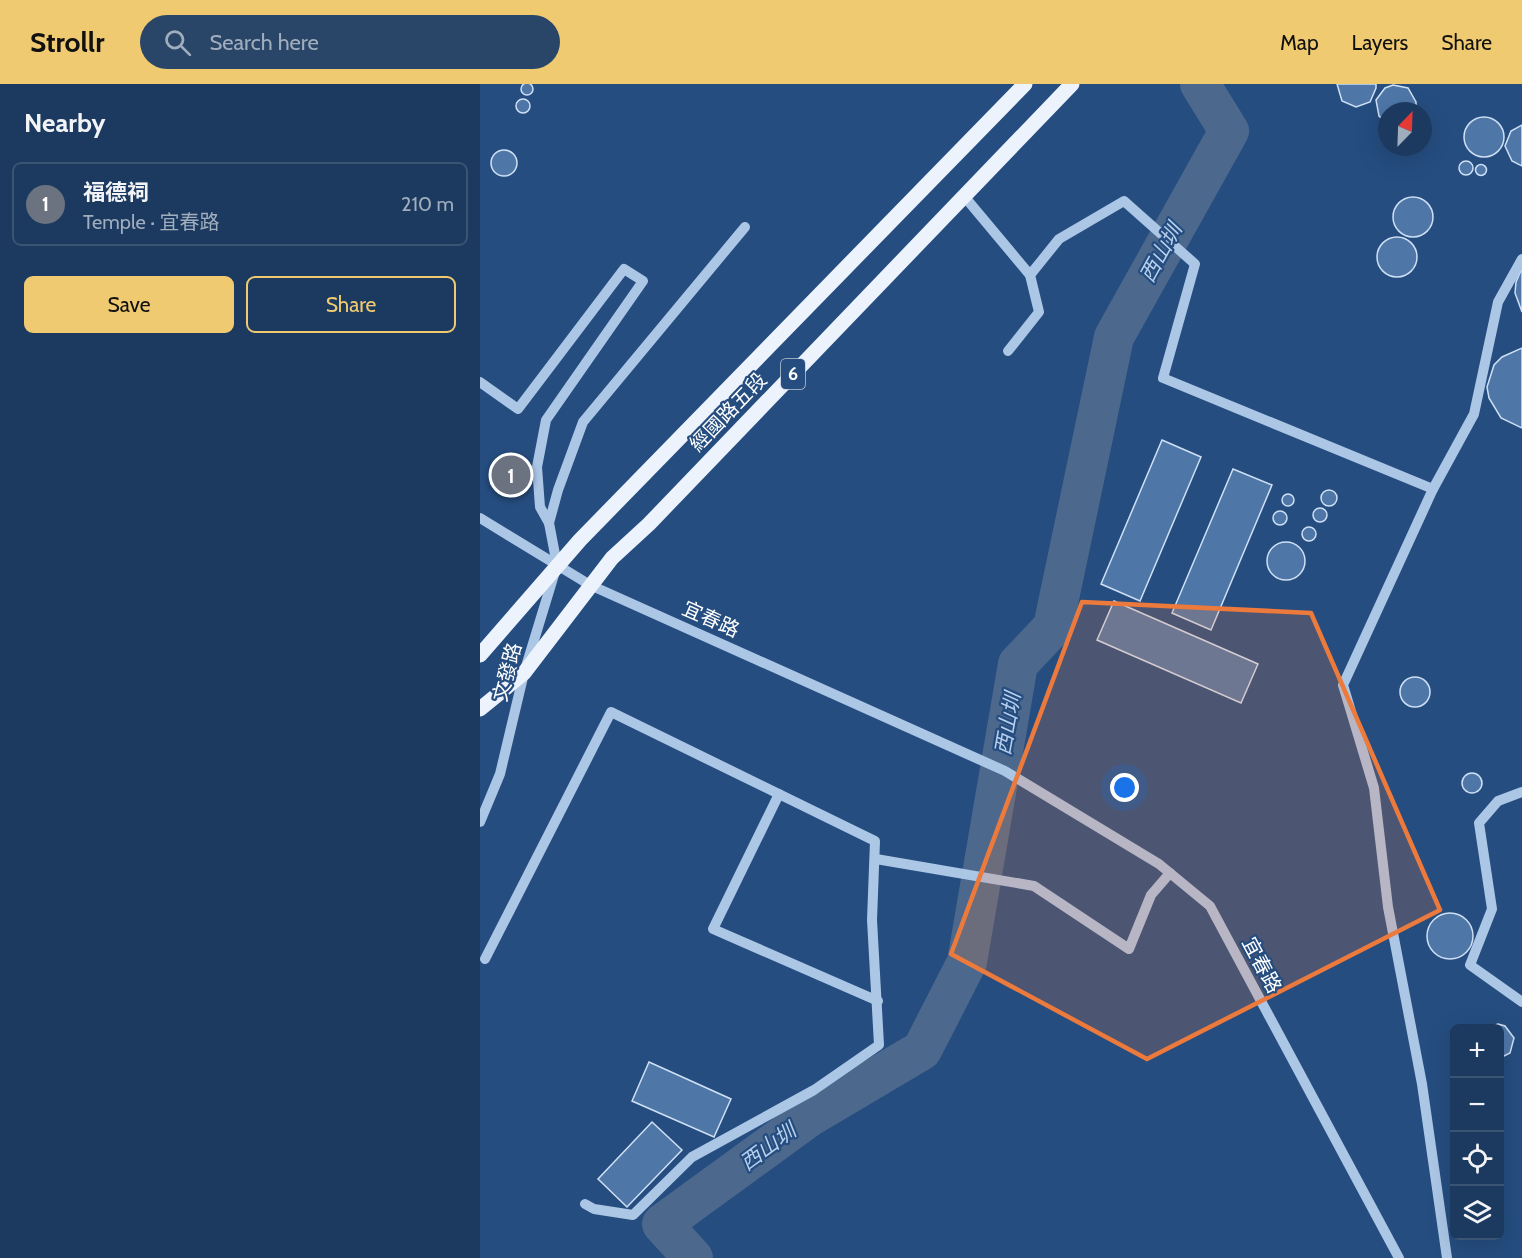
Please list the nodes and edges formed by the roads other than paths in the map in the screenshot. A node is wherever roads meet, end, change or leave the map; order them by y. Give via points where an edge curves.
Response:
1 (1025, 84) edge
2 (1072, 84) edge
3 (964, 196) junction
4 (745, 227) dead end
5 (1522, 259) edge
6 (1030, 275) junction
7 (1008, 351) dead end
8 (480, 382) edge
9 (1433, 489) junction
10 (480, 518) edge
11 (549, 523) junction
12 (557, 565) junction
13 (590, 585) junction
14 (480, 655) edge
15 (524, 673) junction
16 (480, 709) edge
17 (1522, 792) edge
18 (779, 794) junction
19 (480, 822) edge
20 (876, 859) junction
21 (1170, 873) junction
22 (485, 959) dead end
23 (878, 1001) junction
24 (1522, 1002) edge
25 (585, 1204) dead end
26 (1398, 1258) edge
27 (1447, 1258) edge

1 - 12 main road, 經國路五段 / 6
2 - 3 main road, 經國路五段 / 6
3 - 6 street
3 - 13 main road, 經國路五段 / 6
4 - 11 street via 583,422
5 - 9 street via 1498,302 1474,414
6 - 7 street via 1039,312
6 - 9 street via 1059,239 1124,201 1195,264 1163,378
8 - 11 street via 518,409 624,269 643,281 546,420 537,467 540,507
9 - 27 street via 1343,685 1374,788 1388,907 1422,1084
10 - 12 street, 宜春路
11 - 12 street
12 - 13 street, 宜春路
12 - 14 main road, 6
12 - 15 street, 文發路
13 - 15 main road, 經國路五段 / 6
13 - 21 street, 宜春路 via 1005,771
15 - 16 main road, 6
15 - 19 street, 文發路 via 500,774
17 - 24 street via 1498,801 1479,823 1492,909 1470,965
18 - 20 street via 875,841
18 - 22 street via 610,712
18 - 23 street via 713,929
20 - 21 street via 1034,886 1129,949 1151,895
20 - 23 street via 872,920
21 - 26 street, 宜春路 via 1210,906
23 - 25 street via 879,1045 814,1090 692,1156 633,1215

